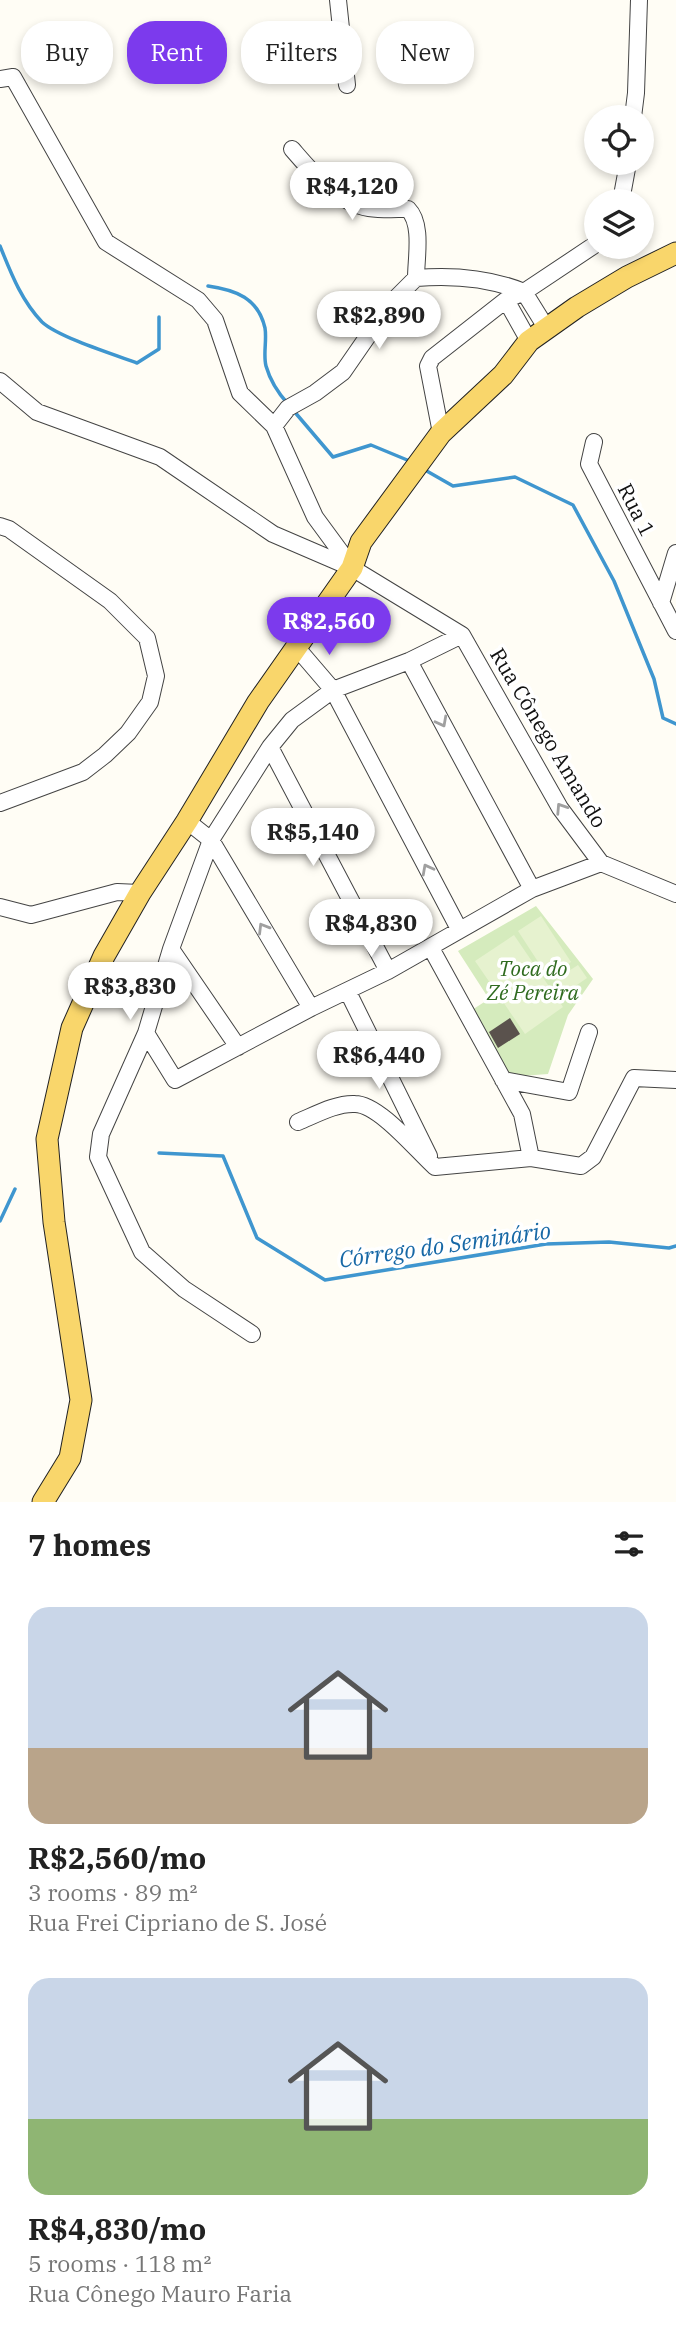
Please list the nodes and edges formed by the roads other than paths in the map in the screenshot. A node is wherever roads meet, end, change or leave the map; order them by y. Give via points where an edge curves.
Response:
1 (338, 0) edge
2 (639, 0) edge
3 (0, 79) edge
4 (347, 85) dead end
5 (634, 105) edge
6 (292, 149) dead end
7 (584, 252) edge
8 (676, 253) edge
9 (416, 278) junction
10 (524, 292) junction
11 (506, 300) junction
12 (547, 329) junction
13 (529, 341) junction
14 (0, 381) edge
15 (274, 426) junction
16 (435, 442) junction
17 (594, 442) dead end
18 (0, 526) edge
19 (676, 553) edge
20 (352, 568) junction
21 (661, 603) junction
22 (676, 631) edge
23 (462, 635) junction
24 (297, 648) junction
25 (410, 661) junction
26 (333, 690) junction
27 (270, 747) junction
28 (0, 803) edge
29 (187, 821) junction
30 (211, 840) junction
31 (601, 863) junction
32 (532, 889) junction
33 (140, 893) junction
34 (676, 894) edge
35 (0, 907) edge
36 (459, 929) junction
37 (431, 948) junction
38 (171, 949) junction
39 (388, 971) junction
40 (348, 992) junction
41 (311, 1007) junction
42 (589, 1031) dead end
43 (146, 1033) junction
44 (238, 1047) junction
45 (503, 1080) junction
46 (676, 1080) edge
47 (298, 1122) dead end
48 (531, 1158) junction
49 (435, 1167) junction
50 (252, 1334) dead end
51 (43, 1502) edge

1 - 4 street
2 - 5 street
3 - 15 street via 13,77 106,242 198,300 215,320 240,393
6 - 9 street via 348,201 368,208 408,209 416,225
7 - 10 street
8 - 12 main road via 627,277
9 - 10 street via 443,275 504,284
9 - 15 street via 390,304 343,372 288,408
10 - 11 street
10 - 12 street
11 - 13 street
11 - 16 street via 432,358 428,366
12 - 13 main road
13 - 16 main road via 503,375
14 - 20 street via 37,412 160,457 273,534
15 - 20 street via 315,517
16 - 20 main road via 361,542
17 - 21 street, Rua 1 via 589,464
18 - 28 street via 110,601 147,638 156,677 150,702 105,755 83,772
19 - 21 street
20 - 23 street
20 - 24 main road
21 - 22 street, Rua 1
23 - 25 street
31 -> 23 street, Rua Cônego Amando via 560,808
24 - 26 street
24 - 29 main road via 258,702
25 - 26 street
25 -> 32 street
26 - 27 street via 292,720
36 -> 26 street
27 - 30 street
27 - 39 street
29 - 30 street
29 - 33 main road
30 - 38 street
41 -> 30 street
31 - 32 street
31 - 34 street
32 - 36 street
33 - 35 street via 117,891 31,915
33 - 51 main road via 104,956 72,1028 47,1139 54,1222 80,1399 70,1458
36 - 37 street
37 - 39 street
37 - 45 street
38 - 43 street
38 - 44 street
39 - 40 street
40 - 41 street
40 - 49 street
41 - 44 street
42 - 45 street via 569,1092
43 - 44 street via 175,1080
43 - 50 street via 101,1134 98,1157 142,1252 184,1289
45 - 48 street via 522,1114
46 - 48 street via 634,1078 593,1157 581,1166
47 - 49 street via 328,1109 355,1104 372,1108
48 - 49 street

